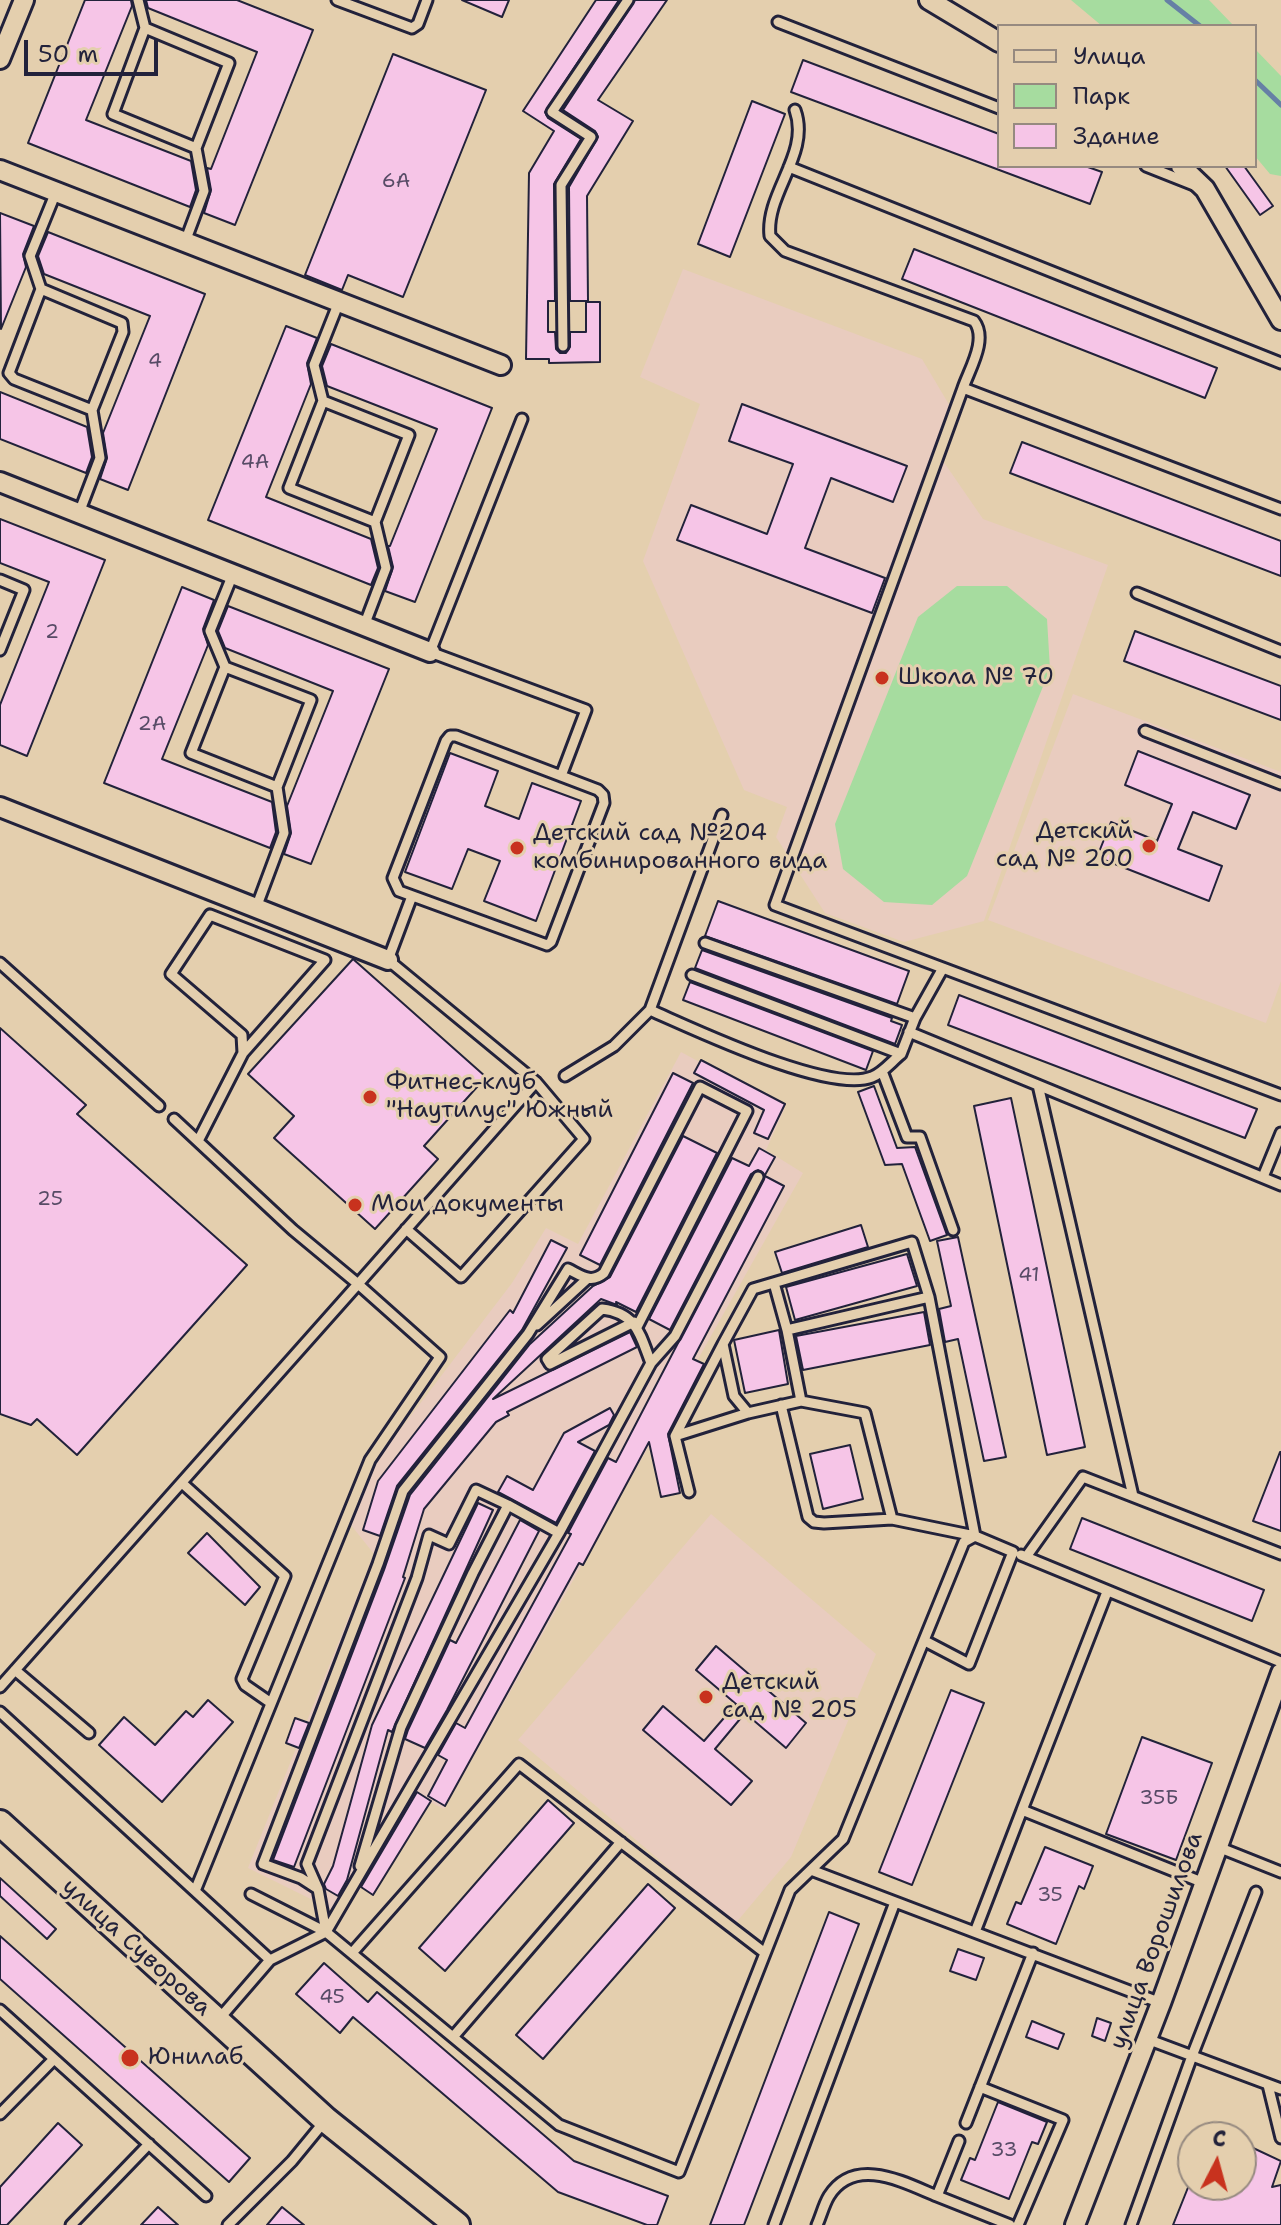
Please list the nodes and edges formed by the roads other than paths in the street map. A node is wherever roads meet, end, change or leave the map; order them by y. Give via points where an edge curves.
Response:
1 (24, 0) edge
2 (138, 0) edge
3 (337, 0) edge
4 (427, 0) edge
5 (628, 0) edge
6 (929, 0) edge
7 (778, 22) dead end
8 (145, 28) junction
9 (997, 41) edge
10 (0, 59) edge
11 (997, 107) edge
12 (795, 110) dead end
13 (196, 148) junction
14 (789, 167) junction
15 (1151, 168) edge
16 (1183, 168) edge
17 (0, 170) edge
18 (1205, 189) junction
19 (56, 192) junction
20 (185, 242) junction
21 (41, 289) junction
22 (339, 302) junction
23 (1281, 320) edge
24 (563, 346) dead end
25 (1281, 363) edge
26 (501, 365) dead end
27 (963, 388) junction
28 (323, 401) junction
29 (92, 410) junction
30 (522, 419) dead end
31 (0, 482) edge
32 (1281, 509) edge
33 (79, 513) junction
34 (375, 522) junction
35 (233, 574) junction
36 (0, 580) edge
37 (1137, 593) dead end
38 (364, 626) junction
39 (0, 650) edge
40 (1281, 651) edge
41 (430, 652) junction
42 (225, 667) junction
43 (1145, 731) dead end
44 (561, 776) junction
45 (1281, 784) edge
46 (277, 787) junction
47 (0, 807) edge
48 (722, 815) dead end
49 (412, 896) junction
50 (256, 908) junction
51 (705, 943) dead end
52 (388, 960) junction
53 (0, 963) edge
54 (943, 968) junction
55 (692, 975) dead end
56 (650, 1010) junction
57 (915, 1018) junction
58 (909, 1032) junction
59 (243, 1053) junction
60 (901, 1054) junction
61 (882, 1071) junction
62 (565, 1076) dead end
63 (536, 1082) junction
64 (1038, 1085) junction
65 (1281, 1095) edge
66 (159, 1106) dead end
67 (174, 1119) dead end
68 (1281, 1133) edge
69 (198, 1141) junction
70 (758, 1177) dead end
71 (1263, 1177) junction
72 (1281, 1185) edge
73 (406, 1229) junction
74 (953, 1230) dead end
75 (587, 1279) junction
76 (774, 1283) junction
77 (358, 1284) junction
78 (929, 1297) junction
79 (636, 1324) junction
80 (787, 1330) junction
81 (528, 1334) junction
82 (723, 1344) junction
83 (651, 1363) junction
84 (801, 1401) junction
85 (781, 1405) junction
86 (748, 1413) junction
87 (675, 1436) junction
88 (182, 1483) junction
89 (689, 1492) dead end
90 (1133, 1496) junction
91 (508, 1505) junction
92 (892, 1519) junction
93 (559, 1533) junction
94 (975, 1536) junction
95 (1013, 1552) junction
96 (1281, 1554) edge
97 (1026, 1557) junction
98 (1107, 1592) junction
99 (925, 1641) junction
100 (1281, 1662) edge
101 (15, 1670) junction
102 (1281, 1673) edge
103 (0, 1687) edge
104 (271, 1703) junction
105 (0, 1712) edge
106 (89, 1733) dead end
107 (1022, 1810) junction
108 (0, 1823) edge
109 (621, 1842) junction
110 (1218, 1847) junction
111 (811, 1870) junction
112 (1281, 1872) edge
113 (356, 1881) junction
114 (1204, 1883) junction
115 (318, 1889) junction
116 (195, 1891) junction
117 (1256, 1892) dead end
118 (251, 1894) dead end
119 (895, 1902) junction
120 (326, 1932) junction
121 (975, 1932) junction
122 (352, 1953) junction
123 (765, 1953) junction
124 (1033, 1953) junction
125 (270, 1960) junction
126 (1161, 2003) junction
127 (0, 2010) edge
128 (217, 2021) junction
129 (453, 2037) junction
130 (1147, 2039) junction
131 (1192, 2056) junction
132 (54, 2059) junction
133 (1268, 2085) junction
134 (980, 2087) junction
135 (1281, 2089) edge
136 (0, 2114) edge
137 (326, 2120) junction
138 (966, 2123) dead end
139 (1281, 2138) edge
140 (959, 2141) dead end
141 (149, 2144) junction
142 (206, 2196) dead end
143 (937, 2196) junction
144 (1005, 2224) edge
145 (71, 2225) edge
146 (228, 2225) edge
147 (457, 2225) edge
148 (774, 2225) edge
149 (817, 2225) edge
150 (1018, 2225) edge
151 (1075, 2225) edge
152 (1131, 2225) edge

1 - 10 street
2 - 8 lane
3 - 4 lane via 412,28
5 - 24 lane via 552,112 591,137 561,185
6 - 9 street
7 - 11 lane
8 - 13 lane via 113,114
8 - 13 lane via 229,63
12 - 14 lane via 800,123
13 - 20 lane via 204,191
14 - 25 lane
14 - 27 lane via 770,219 776,245 974,321 980,339
15 - 18 lane
16 - 18 street
17 - 19 street
18 - 23 street
19 - 20 street
19 - 21 lane via 30,256
20 - 22 street
21 - 29 lane via 122,323
21 - 29 lane via 9,369 11,376
22 - 26 street
22 - 28 lane via 314,365
27 - 32 lane
27 - 54 lane via 775,905
28 - 34 lane via 289,488
28 - 34 lane via 409,435
29 - 33 lane via 100,458
30 - 41 lane
31 - 33 street
33 - 35 street
34 - 38 lane via 386,568
35 - 38 street
35 - 42 lane via 210,631
36 - 39 lane via 24,590
37 - 40 lane
38 - 41 street
41 - 44 lane via 586,710
42 - 46 lane via 191,753
42 - 46 lane via 311,700
43 - 45 lane
44 - 49 lane via 450,736 393,878 399,891
44 - 49 lane via 598,790 604,803 551,942 541,945
46 - 50 lane via 284,833
47 - 50 street
48 - 56 lane
49 - 52 lane
50 - 52 street
51 - 57 lane
52 - 63 lane
53 - 66 lane
54 - 57 lane
54 - 65 lane
55 - 60 lane
56 - 61 lane via 782,1066 860,1080
56 - 62 lane via 614,1046
57 - 58 lane
58 - 60 lane
58 - 64 lane
59 - 59 lane via 242,1035 171,974 210,915 325,960
59 - 69 lane
60 - 61 lane
61 - 74 lane via 907,1137 920,1137
63 - 73 lane
63 - 73 lane via 584,1139 461,1277
64 - 71 lane
64 - 90 lane
67 - 69 lane
68 - 71 lane
69 - 77 lane
70 - 83 lane via 675,1336
71 - 72 lane
73 - 77 lane
75 - 79 lane via 604,1273 700,1087 747,1111
75 - 81 lane
75 - 81 lane via 568,1269
76 - 78 lane via 912,1242
76 - 80 lane
76 - 82 lane via 753,1289
77 - 88 lane
77 - 104 lane via 440,1357 370,1460
78 - 80 lane
78 - 94 lane
79 - 79 lane via 615,1310 602,1309 547,1359 550,1364
79 - 83 lane
80 - 84 lane
81 - 115 lane via 403,1491 263,1864
82 - 86 lane via 734,1396
82 - 87 lane
83 - 93 lane
84 - 85 lane
84 - 92 lane via 865,1413
85 - 86 lane
85 - 92 lane via 808,1517 824,1523
86 - 87 lane
87 - 89 lane
88 - 101 lane
88 - 104 lane via 285,1576 242,1679
90 - 96 lane
90 - 97 lane via 1083,1477
91 - 93 lane
91 - 113 lane via 401,1727
91 - 115 lane via 476,1490 449,1544 429,1535 307,1864
92 - 94 lane
93 - 113 lane
94 - 95 lane
94 - 99 lane via 964,1542
95 - 97 lane
95 - 99 lane via 969,1664
97 - 98 lane
98 - 100 lane
98 - 107 lane
99 - 111 lane via 843,1839
101 - 103 lane
101 - 106 lane
102 - 110 street, улица Ворошилова
104 - 116 lane
105 - 116 lane
107 - 114 lane
107 - 121 lane
108 - 128 main road, улица Суворова
109 - 122 lane via 519,1764
109 - 123 lane
109 - 129 lane
110 - 112 lane
110 - 114 street, улица Ворошилова
111 - 119 lane
111 - 123 lane via 790,1890
113 - 120 lane
114 - 126 street, улица Ворошилова
115 - 120 lane
116 - 125 lane
117 - 131 lane
118 - 120 lane
119 - 121 lane
119 - 148 lane
120 - 122 lane
120 - 125 lane
121 - 124 lane
122 - 129 lane
123 - 129 lane via 679,2172 559,2125
124 - 126 lane
124 - 134 lane
125 - 128 lane
126 - 130 street, улица Ворошилова
127 - 132 lane
128 - 137 main road, улица Суворова
130 - 131 lane
130 - 151 street, улица Ворошилова
131 - 133 lane
131 - 152 lane
132 - 136 lane
132 - 141 lane
133 - 135 lane
133 - 139 lane
134 - 138 lane
134 - 150 lane via 1063,2120
137 - 146 lane
137 - 147 main road, улица Суворова
140 - 143 lane
141 - 142 lane
141 - 145 lane
143 - 144 lane
143 - 149 lane via 868,2173 846,2180 830,2194

